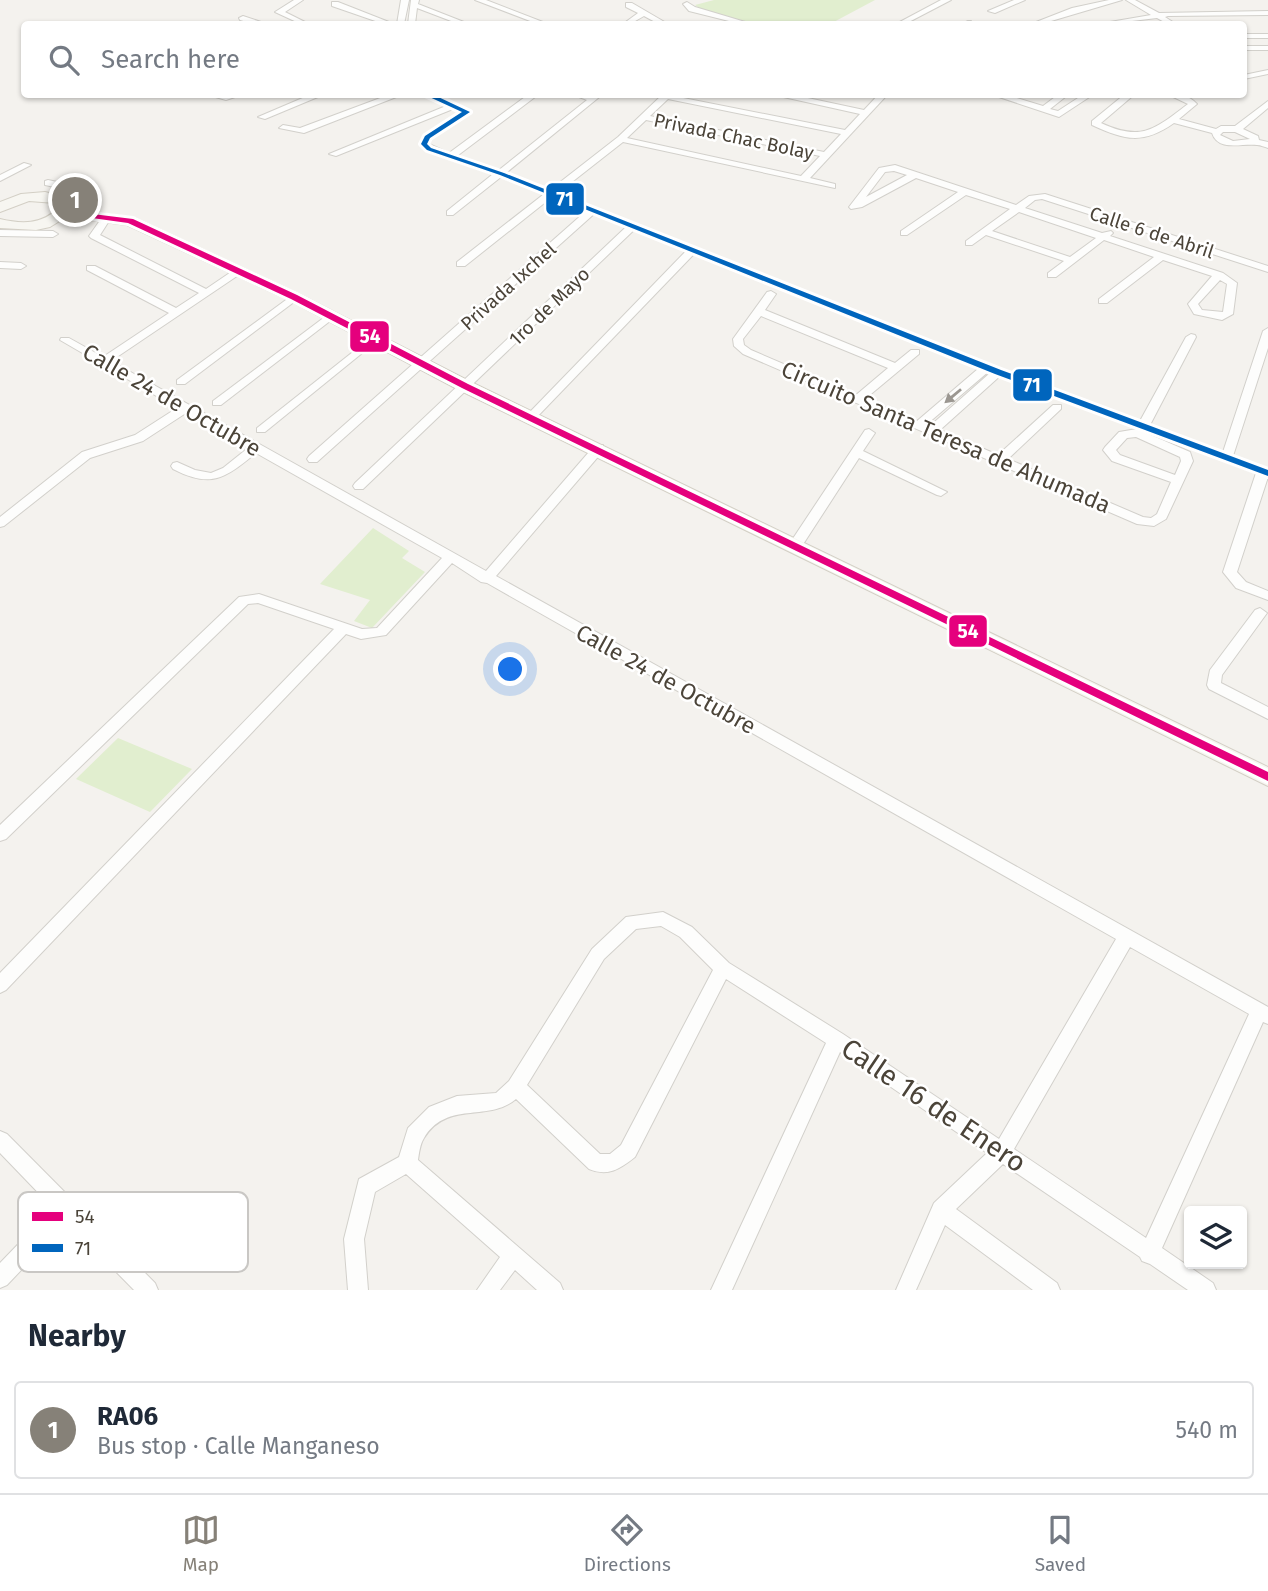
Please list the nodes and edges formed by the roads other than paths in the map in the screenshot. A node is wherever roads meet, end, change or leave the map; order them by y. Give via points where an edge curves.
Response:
1 (299, 0) edge
2 (405, 0) edge
3 (479, 0) edge
4 (700, 0) edge
5 (947, 0) edge
6 (1021, 0) edge
7 (1118, 0) edge
8 (1130, 0) edge
9 (415, 3) edge
10 (335, 4) dead end
11 (629, 5) dead end
12 (992, 11) dead end
13 (1268, 13) edge
14 (642, 14) junction
15 (1158, 15) junction
16 (243, 18) dead end
17 (250, 21) edge
18 (299, 21) edge
19 (382, 21) edge
20 (401, 21) edge
21 (412, 21) edge
22 (458, 21) edge
23 (536, 21) edge
24 (631, 21) edge
25 (657, 21) edge
26 (737, 21) edge
27 (907, 21) edge
28 (1044, 21) edge
29 (1127, 21) edge
30 (1167, 21) edge
31 (1247, 30) edge
32 (1268, 33) edge
33 (1247, 36) edge
34 (1247, 48) edge
35 (1268, 48) edge
36 (1268, 72) edge
37 (1247, 76) edge
38 (311, 98) edge
39 (389, 98) edge
40 (435, 98) edge
41 (530, 98) edge
42 (596, 98) edge
43 (664, 98) edge
44 (681, 98) edge
45 (794, 98) edge
46 (881, 98) edge
47 (1006, 98) edge
48 (1060, 98) edge
49 (1084, 98) edge
50 (1125, 98) edge
51 (1183, 98) edge
52 (1268, 104) edge
53 (453, 106) junction
54 (1043, 110) junction
55 (868, 113) junction
56 (1268, 114) edge
57 (643, 117) junction
58 (1172, 120) junction
59 (270, 122) dead end
60 (283, 128) dead end
61 (1241, 130) junction
62 (1216, 132) junction
63 (848, 133) junction
64 (621, 139) junction
65 (1254, 141) junction
66 (1268, 145) edge
67 (333, 154) dead end
68 (826, 155) junction
69 (449, 157) junction
70 (27, 165) dead end
71 (0, 167) edge
72 (14, 172) junction
73 (502, 174) junction
74 (914, 175) junction
75 (0, 178) edge
76 (803, 180) junction
77 (48, 183) dead end
78 (832, 186) dead end
79 (965, 191) junction
80 (553, 194) junction
81 (55, 198) junction
82 (1, 206) edge
83 (1017, 209) junction
84 (592, 211) junction
85 (63, 212) junction
86 (450, 213) dead end
87 (104, 221) dead end
88 (1119, 222) junction
89 (0, 223) edge
90 (632, 227) junction
91 (985, 232) junction
92 (0, 233) edge
93 (904, 233) dead end
94 (53, 234) dead end
95 (1104, 237) junction
96 (969, 243) dead end
97 (693, 250) junction
98 (1162, 256) junction
99 (1073, 261) junction
100 (461, 264) dead end
101 (0, 265) edge
102 (21, 265) dead end
103 (91, 268) dead end
104 (1268, 269) edge
105 (238, 272) junction
106 (1052, 275) dead end
107 (1219, 275) junction
108 (207, 293) junction
109 (771, 294) dead end
110 (294, 298) junction
111 (1103, 301) dead end
112 (761, 312) junction
113 (177, 313) junction
114 (326, 320) junction
115 (1268, 331) edge
116 (1191, 337) dead end
117 (373, 339) junction
118 (65, 340) dead end
119 (915, 352) dead end
120 (104, 361) junction
121 (424, 362) junction
122 (895, 367) junction
123 (993, 369) junction
124 (181, 382) dead end
125 (465, 386) junction
126 (858, 399) junction
127 (216, 403) dead end
128 (1057, 407) dead end
129 (184, 409) junction
130 (531, 416) junction
131 (920, 424) junction
132 (1144, 425) junction
133 (261, 430) dead end
134 (933, 430) junction
135 (869, 433) dead end
136 (255, 448) junction
137 (598, 448) junction
138 (857, 453) junction
139 (1227, 457) junction
140 (1001, 458) junction
141 (313, 459) dead end
142 (177, 466) dead end
143 (1266, 472) edge
144 (1177, 480) junction
145 (359, 486) dead end
146 (941, 492) dead end
147 (0, 523) edge
148 (800, 538) junction
149 (449, 558) junction
150 (486, 579) junction
151 (1268, 596) edge
152 (1260, 613) dead end
153 (342, 628) junction
154 (1268, 714) edge
155 (1268, 777) edge
156 (0, 835) edge
157 (1127, 936) junction
158 (723, 968) junction
159 (0, 985) edge
160 (1264, 1014) edge
161 (837, 1040) junction
162 (516, 1087) junction
163 (0, 1140) edge
164 (1003, 1151) junction
165 (407, 1163) junction
166 (50, 1192) edge
167 (941, 1210) junction
168 (1149, 1254) junction
169 (513, 1256) junction
170 (18, 1259) edge
171 (130, 1272) edge
172 (0, 1278) edge
173 (148, 1290) edge
174 (358, 1290) edge
175 (487, 1290) edge
176 (552, 1290) edge
177 (721, 1290) edge
178 (906, 1290) edge
179 (1050, 1290) edge
180 (1206, 1290) edge

1 - 18 street via 279,12
2 - 20 street
3 - 23 street
4 - 26 street via 687,4
5 - 27 street
6 - 12 street
7 - 28 street
8 - 15 street
9 - 21 street
9 - 22 street
10 - 19 street
11 - 14 street
13 - 15 street
14 - 24 street
14 - 25 street
15 - 29 street
15 - 30 street
16 - 17 street
31 - 32 street
32 - 33 street
34 - 35 street
36 - 37 street
38 - 59 street via 262,117
39 - 60 street via 296,132
40 - 53 street
41 - 69 street
42 - 73 street
43 - 57 street
44 - 63 street
45 - 55 street
46 - 55 street
47 - 54 street
48 - 54 street
49 - 54 street via 1059,114
50 - 58 street via 1096,123 1146,137
51 - 58 street via 1193,104
52 - 61 street
53 - 67 street
53 - 69 street via 467,112 427,137 424,144
55 - 63 street
56 - 61 street
57 - 64 street
57 - 68 street, Privada Chac Bolay
58 - 62 street
61 - 62 street
61 - 65 street via 1252,134
62 - 65 street via 1218,138 1233,144
63 - 68 street
64 - 76 street
64 - 80 street
65 - 66 street
68 - 76 street
69 - 73 street
70 - 72 street
71 - 72 street
72 - 75 street
73 - 80 street
73 - 86 street
74 - 74 street via 902,182 854,208 886,167
74 - 79 street
76 - 78 street
77 - 81 street via 73,188
79 - 83 street
79 - 93 street
80 - 84 street
80 - 100 street
81 - 82 street via 34,196
81 - 85 street via 64,204
83 - 88 street, Calle 6 de Abril via 1036,196
83 - 91 street
83 - 95 street
84 - 90 street
84 - 121 street, Privada Ixchel
85 - 89 street via 31,226
85 - 105 street via 130,221
87 - 108 street via 94,236
88 - 95 street
88 - 104 street, Calle 6 de Abril
90 - 97 street
90 - 125 street, 1ro de Mayo
91 - 96 street
91 - 99 street
92 - 94 street
95 - 98 street
95 - 99 street
97 - 123 street
97 - 130 street
98 - 107 street
98 - 111 street
99 - 106 street
101 - 102 street
103 - 113 street
105 - 108 street
105 - 110 street
107 - 107 street via 1232,283 1228,314 1198,312 1193,304
108 - 113 street
109 - 112 street
110 - 114 street
110 - 124 street
112 - 122 street
112 - 126 street, Circuito Santa Teresa de Ahumada via 738,340 739,346
113 - 120 street
114 - 117 street
114 - 127 street
115 - 139 street
116 - 132 street
117 - 121 street
117 - 133 street
118 - 120 street, Calle 24 de Octubre
119 - 122 street
120 - 129 street, Calle 24 de Octubre
121 - 125 street
121 - 141 street, Privada Ixchel
122 - 126 street
123 -> 131 street
123 - 132 street
123 - 134 street
125 - 130 street
125 - 145 street, 1ro de Mayo
126 - 131 street, Circuito Santa Teresa de Ahumada
128 - 140 street
129 - 136 street, Calle 24 de Octubre
129 - 147 street via 139,438 86,455
130 - 137 street
131 - 134 street, Circuito Santa Teresa de Ahumada
132 - 139 street
134 - 140 street, Circuito Santa Teresa de Ahumada
135 - 138 street
136 - 142 street via 218,477 195,477
136 - 149 street, Calle 24 de Octubre
137 - 148 street
137 - 150 street
138 - 146 street
138 - 148 street
139 - 143 street
140 - 144 street, Circuito Santa Teresa de Ahumada via 1141,521 1154,522 1162,516
143 - 151 street via 1230,572 1244,587
144 - 144 street, Circuito Santa Teresa de Ahumada via 1186,455 1137,433 1130,433 1109,450
148 - 155 street
149 - 150 street, Calle 24 de Octubre
149 - 153 street via 381,632 360,634
150 - 157 street, Calle 24 de Octubre
152 - 154 street via 1215,674 1214,685
153 - 156 street via 259,598 244,600
153 - 159 street
157 - 160 street, Calle 24 de Octubre
157 - 164 street
158 - 161 street, Calle 16 de Enero
158 - 162 street, Calle 16 de Enero via 686,932 663,919 632,922 598,954
158 - 162 street via 628,1152 614,1163 596,1163
160 - 168 street
161 - 164 street, Calle 16 de Enero
161 - 177 street
162 - 165 street via 500,1101 457,1105 436,1113 415,1134
163 - 166 street
164 - 167 street
164 - 168 street, Calle 16 de Enero
165 - 169 street
165 - 174 street via 366,1186 354,1239
167 - 178 street
167 - 179 street
168 - 180 street, Calle 16 de Enero
169 - 175 street
169 - 176 street
170 - 172 street
171 - 173 street

